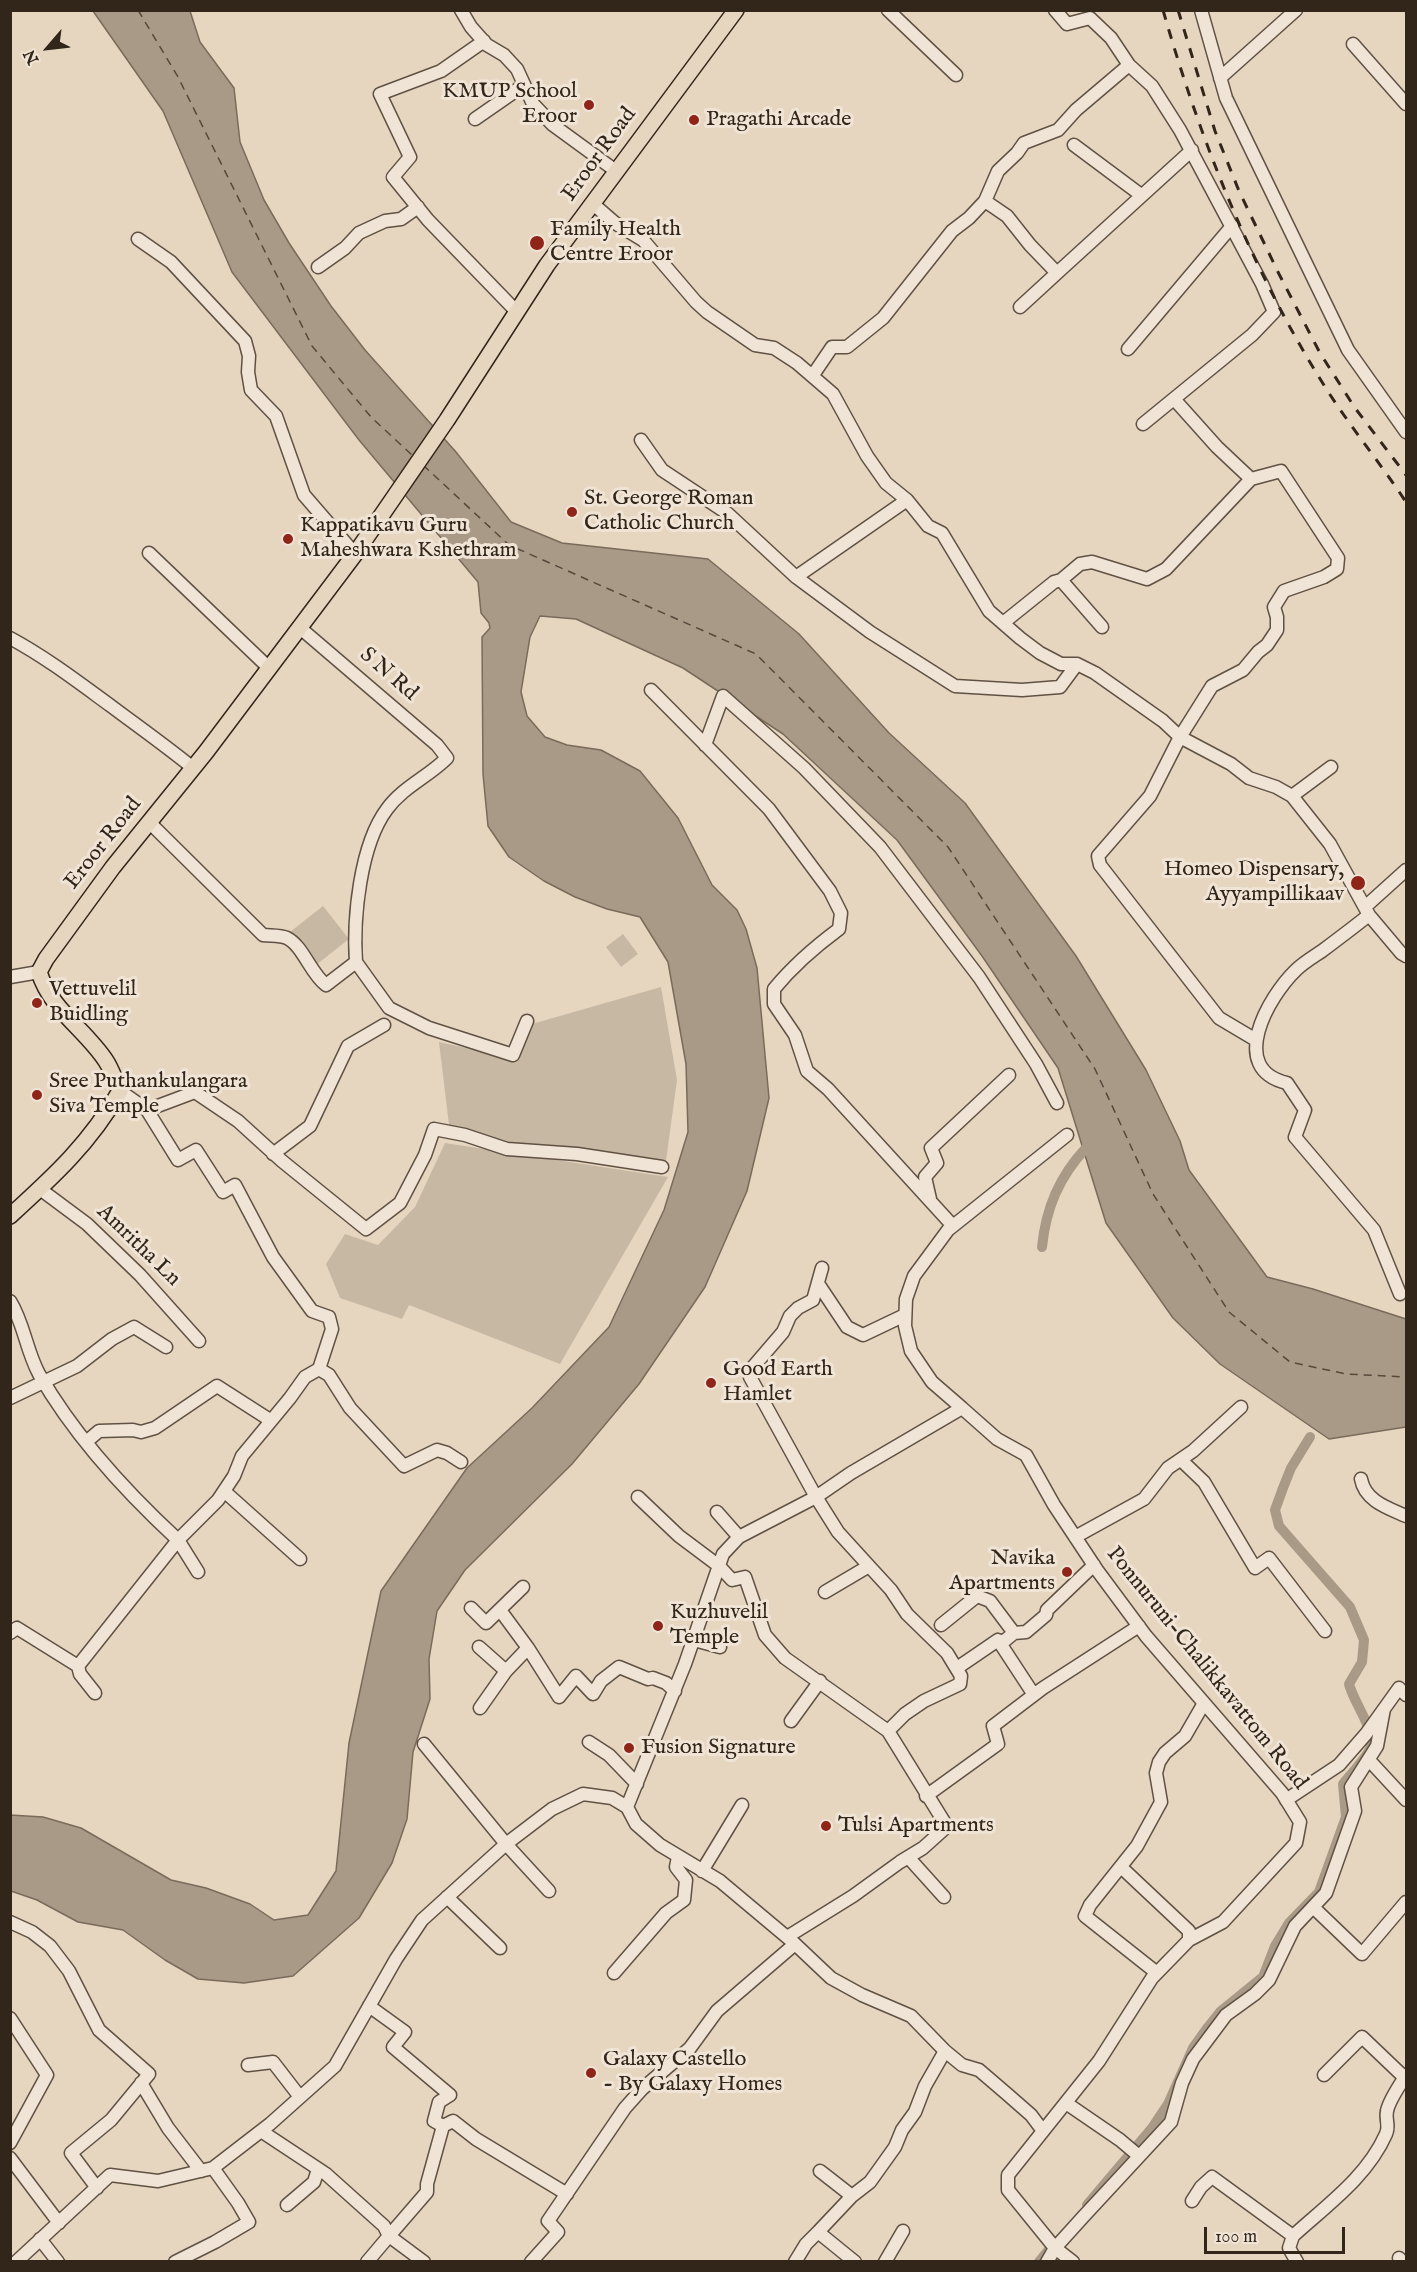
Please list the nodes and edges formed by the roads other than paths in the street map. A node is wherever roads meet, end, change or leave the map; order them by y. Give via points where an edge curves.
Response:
1 (461, 10) edge
2 (736, 10) edge
3 (888, 10) edge
4 (1055, 10) edge
5 (1201, 10) edge
6 (1296, 10) edge
7 (484, 41) junction
8 (1353, 44) dead end
9 (1129, 65) junction
10 (956, 75) dead end
11 (1220, 78) junction
12 (524, 85) junction
13 (1407, 104) edge
14 (475, 119) dead end
15 (1074, 145) dead end
16 (1192, 150) junction
17 (615, 171) junction
18 (1141, 195) junction
19 (985, 201) junction
20 (592, 203) junction
21 (418, 207) junction
22 (1232, 226) junction
23 (138, 239) dead end
24 (318, 267) dead end
25 (1057, 273) junction
26 (1020, 307) dead end
27 (517, 312) junction
28 (1128, 349) dead end
29 (813, 375) junction
30 (1174, 399) junction
31 (1143, 424) dead end
32 (1407, 432) edge
33 (641, 440) dead end
34 (1251, 479) junction
35 (907, 500) junction
36 (149, 553) dead end
37 (355, 554) junction
38 (796, 577) junction
39 (1061, 580) junction
40 (1003, 623) junction
41 (299, 627) junction
42 (1102, 627) dead end
43 (10, 638) edge
44 (1077, 664) junction
45 (269, 668) junction
46 (651, 690) dead end
47 (1180, 737) junction
48 (705, 745) junction
49 (1331, 766) dead end
50 (193, 768) junction
51 (1292, 796) junction
52 (149, 822) junction
53 (1407, 870) edge
54 (1367, 911) junction
55 (1407, 956) edge
56 (356, 962) junction
57 (39, 972) junction
58 (10, 977) edge
59 (527, 1021) dead end
60 (384, 1025) dead end
61 (1256, 1040) junction
62 (1009, 1075) dead end
63 (120, 1091) junction
64 (1057, 1103) dead end
65 (147, 1110) junction
66 (1067, 1135) dead end
67 (273, 1154) junction
68 (662, 1167) dead end
69 (37, 1191) junction
70 (930, 1200) junction
71 (10, 1216) edge
72 (953, 1226) junction
73 (822, 1268) dead end
74 (819, 1285) junction
75 (1400, 1294) dead end
76 (10, 1301) edge
77 (905, 1315) junction
78 (199, 1341) dead end
79 (166, 1347) dead end
80 (320, 1369) junction
81 (44, 1381) junction
82 (10, 1398) edge
83 (1241, 1407) dead end
84 (962, 1408) junction
85 (270, 1420) junction
86 (86, 1442) junction
87 (1181, 1460) junction
88 (461, 1462) dead end
89 (1361, 1479) dead end
90 (224, 1491) junction
91 (639, 1497) dead end
92 (816, 1497) junction
93 (717, 1512) dead end
94 (1407, 1516) edge
95 (1075, 1537) junction
96 (739, 1538) junction
97 (178, 1540) junction
98 (300, 1559) dead end
99 (1094, 1565) junction
100 (719, 1566) junction
101 (869, 1566) junction
102 (198, 1572) dead end
103 (523, 1587) dead end
104 (825, 1592) dead end
105 (471, 1608) dead end
106 (500, 1610) junction
107 (941, 1625) dead end
108 (1139, 1626) junction
109 (1325, 1631) dead end
110 (10, 1633) edge
111 (1014, 1633) junction
112 (694, 1640) junction
113 (998, 1640) junction
114 (479, 1647) dead end
115 (720, 1647) dead end
116 (528, 1648) junction
117 (78, 1666) junction
118 (957, 1668) junction
119 (506, 1671) junction
120 (820, 1681) junction
121 (1404, 1688) edge
122 (675, 1691) junction
123 (95, 1693) dead end
124 (1034, 1695) junction
125 (1204, 1702) junction
126 (480, 1708) dead end
127 (1384, 1709) junction
128 (791, 1721) dead end
129 (888, 1731) junction
130 (589, 1742) dead end
131 (424, 1744) dead end
132 (1369, 1760) junction
133 (637, 1784) junction
134 (926, 1796) junction
135 (1286, 1800) junction
136 (1407, 1800) edge
137 (742, 1805) dead end
138 (627, 1808) junction
139 (506, 1844) junction
140 (678, 1857) junction
141 (908, 1857) junction
142 (1121, 1867) junction
143 (702, 1871) junction
144 (549, 1891) dead end
145 (447, 1897) junction
146 (944, 1898) dead end
147 (1407, 1902) edge
148 (1314, 1908) junction
149 (10, 1922) edge
150 (791, 1940) junction
151 (1189, 1940) junction
152 (500, 1948) dead end
153 (614, 1972) dead end
154 (1157, 1973) junction
155 (369, 2006) junction
156 (10, 2018) edge
157 (945, 2051) junction
158 (248, 2065) dead end
159 (1324, 2075) dead end
160 (1406, 2076) edge
161 (141, 2083) junction
162 (300, 2097) junction
163 (1066, 2103) junction
164 (443, 2126) junction
165 (261, 2131) junction
166 (1043, 2131) junction
167 (10, 2143) edge
168 (1139, 2156) junction
169 (10, 2158) edge
170 (318, 2169) junction
171 (207, 2170) junction
172 (820, 2172) dead end
173 (97, 2188) junction
174 (567, 2194) junction
175 (852, 2196) junction
176 (1192, 2201) dead end
177 (287, 2205) dead end
178 (59, 2223) junction
179 (903, 2231) dead end
180 (818, 2232) junction
181 (389, 2236) junction
182 (1293, 2236) junction
183 (40, 2240) junction
184 (1055, 2248) junction
185 (16, 2262) edge
186 (58, 2262) edge
187 (175, 2262) edge
188 (367, 2262) edge
189 (424, 2262) edge
190 (531, 2262) edge
191 (795, 2262) edge
192 (855, 2262) edge
193 (885, 2262) edge
194 (1047, 2262) edge
195 (1073, 2262) edge
196 (1297, 2262) edge

1 - 7 street
2 - 17 main road, Eroor Road
3 - 10 street
4 - 9 street via 1067,24 1090,18 1111,38
5 - 11 street
6 - 11 street
7 - 12 street via 518,69
7 - 21 street via 441,71 380,94 410,157 393,177
8 - 13 street
9 - 16 street via 1152,86
9 - 19 street via 1058,130 1024,143 998,171
11 - 32 street via 1226,98 1348,350
12 - 14 street
12 - 17 street via 533,104 553,125
15 - 18 street
16 - 18 street
16 - 22 street
17 - 20 main road, Eroor Road
18 - 25 street
19 - 25 street via 1007,216
19 - 29 street via 952,231 883,318 848,347 832,347
20 - 27 main road, Eroor Road
20 - 29 street via 643,240 707,312 755,345 774,348
21 - 24 street via 401,219 385,221 359,233
21 - 27 street
22 - 28 street
22 - 30 street via 1274,312
23 - 37 street via 171,262 244,341 251,390 276,416 304,495
25 - 26 street
27 - 37 main road, Eroor Road
29 - 35 street via 833,394 886,483
30 - 31 street
30 - 34 street
33 - 38 street via 662,470 727,513
34 - 39 street via 1157,574 1147,579 1092,562 1080,564
34 - 47 street via 1281,471 1338,558 1337,569 1284,591 1274,607 1277,630 1267,645 1243,670 1212,686
35 - 38 street
35 - 40 street via 928,526 942,534 989,610
36 - 45 street
37 - 41 main road, Eroor Road
38 - 44 street via 870,632 955,686 1022,690 1060,687
39 - 40 street
39 - 42 street
40 - 44 street via 1040,654 1061,664
41 - 45 main road, Eroor Road
41 - 56 street, S N Rd via 437,745 447,758 386,809 376,831 365,856 357,908
43 - 50 street via 74,677
44 - 47 street via 1111,684
45 - 50 main road, Eroor Road
46 - 48 street
47 - 51 street via 1249,778
47 - 61 street via 1150,796 1098,856 1100,865 1219,1018
48 - 64 street via 723,696 844,808 880,847 979,977
48 - 70 street via 769,809 830,891 841,913 838,929 774,989 774,1004 795,1035 807,1071
49 - 51 street
50 - 52 main road, Eroor Road
51 - 54 street via 1330,844
52 - 56 street via 263,935 287,938 296,946 320,981 326,985
52 - 57 main road, Eroor Road via 57,941
53 - 54 street
54 - 55 street
54 - 61 street via 1297,969 1272,999
56 - 59 street via 389,1008 466,1041 513,1055
57 - 58 street
57 - 63 main road via 53,1002 105,1060
60 - 67 street via 348,1046 310,1126
61 - 75 street via 1255,1058 1272,1080 1287,1083 1305,1110 1295,1137 1374,1230
62 - 70 street via 932,1148 937,1163 925,1177
63 - 65 street
63 - 69 main road via 77,1153
65 - 67 street via 195,1092 238,1121
65 - 80 street via 178,1160 196,1150 223,1192 234,1185 273,1257 312,1311 329,1317 332,1329
66 - 72 street
67 - 68 street via 366,1229 400,1203 434,1130 507,1149 577,1154
69 - 71 main road
69 - 78 street, Amritha Ln via 87,1224 140,1275
70 - 72 street
72 - 77 street via 914,1276
73 - 74 street
74 - 77 street via 847,1327 863,1335
74 - 92 street via 813,1300 790,1316 750,1377
76 - 81 street
77 - 84 street, Ponnuruni-Chalikkavattom Road via 915,1357 932,1382
79 - 81 street via 134,1327 77,1366
80 - 85 street via 305,1377
80 - 88 street via 404,1466 437,1450
81 - 82 street
81 - 86 street
83 - 87 street
84 - 92 street
84 - 95 street, Ponnuruni-Chalikkavattom Road via 998,1439 1026,1455
85 - 86 street via 217,1386 155,1428 141,1432 99,1431
85 - 90 street via 242,1456
86 - 97 street via 112,1476
87 - 95 street via 1168,1468 1144,1499
87 - 109 street via 1204,1482 1255,1568 1269,1558
89 - 94 street via 1367,1496
90 - 97 street
90 - 98 street
91 - 100 street via 679,1536
92 - 96 street
92 - 101 street via 838,1532
93 - 96 street
95 - 99 street, Ponnuruni-Chalikkavattom Road
96 - 100 street via 723,1554
97 - 102 street
97 - 117 street
99 - 108 street, Ponnuruni-Chalikkavattom Road
99 - 111 street via 1026,1632
100 - 112 street
100 - 120 street via 732,1580 745,1577 765,1635 785,1658
101 - 104 street
101 - 118 street
103 - 106 street
105 - 106 street via 486,1623
106 - 116 street
107 - 111 street via 977,1596 990,1601
108 - 124 street
108 - 125 street, Ponnuruni-Chalikkavattom Road
110 - 117 street via 16,1628
111 - 113 street via 1003,1642
112 - 115 street
112 - 122 street
113 - 118 street
113 - 124 street
114 - 119 street
116 - 119 street
116 - 122 street via 559,1697 576,1676 593,1694 601,1681 619,1667 666,1683
117 - 123 street
118 - 129 street via 960,1684 905,1713
119 - 126 street
120 - 128 street
120 - 129 street
121 - 127 street
122 - 133 street
124 - 134 street via 993,1726 998,1744
125 - 135 street, Ponnuruni-Chalikkavattom Road
125 - 142 street via 1185,1736 1159,1762 1156,1773 1161,1802
127 - 132 street via 1377,1746
127 - 135 street via 1339,1765
129 - 134 street
130 - 133 street via 609,1755
131 - 139 street
132 - 136 street
132 - 148 street via 1351,1787 1355,1811 1326,1893
133 - 138 street
134 - 141 street via 946,1825
135 - 151 street, Ponnuruni-Chalikkavattom Road via 1300,1822 1296,1843 1223,1922
137 - 143 street
138 - 139 street via 612,1798 584,1794 552,1809
138 - 140 street via 636,1824
139 - 144 street
139 - 145 street
140 - 143 street
140 - 153 street via 676,1867 686,1880 684,1900 666,1913
141 - 146 street
141 - 150 street
142 - 151 street via 1189,1931
142 - 154 street via 1085,1916
143 - 150 street via 720,1881
145 - 152 street
145 - 155 street via 422,1920
147 - 148 street via 1362,1954
148 - 168 street via 1295,1926 1269,1980 1226,2015 1208,2037 1182,2083 1171,2122
149 - 161 street via 39,1937 57,1953 99,2030 149,2074
150 - 157 street via 831,1978 912,2016
150 - 174 street via 717,2011 690,2048 642,2088
151 - 154 street, Ponnuruni-Chalikkavattom Road
154 - 163 street, Ponnuruni-Chalikkavattom Road
155 - 162 street via 335,2066
155 - 164 street via 405,2032 393,2047 450,2095 439,2102 434,2121
156 - 167 street via 47,2075
157 - 166 street via 962,2065 979,2070 1031,2115
157 - 175 street via 895,2147 870,2182
158 - 162 street via 273,2062
159 - 160 street via 1362,2037
160 - 182 street via 1387,2110 1386,2135 1362,2172
161 - 171 street via 168,2128
161 - 173 street via 102,2128 71,2153
162 - 165 street
163 - 166 street, Ponnuruni-Chalikkavattom Road
163 - 168 street
164 - 174 street via 453,2121
164 - 181 street via 427,2192
165 - 170 street
165 - 171 street
166 - 184 street, Ponnuruni-Chalikkavattom Road via 1008,2175 1008,2190
168 - 184 street
169 - 178 street
170 - 177 street via 314,2182
170 - 181 street via 356,2199
171 - 173 street via 158,2181 110,2175
171 - 187 street via 238,2203 249,2222
172 - 175 street
173 - 178 street
174 - 190 street via 548,2221 558,2232
175 - 180 street
176 - 182 street via 1212,2178
178 - 183 street
179 - 193 street
180 - 191 street
180 - 192 street
181 - 188 street
181 - 189 street
182 - 196 street via 1289,2248
183 - 185 street
183 - 186 street
184 - 194 street
184 - 195 street, Ponnuruni-Chalikkavattom Road

